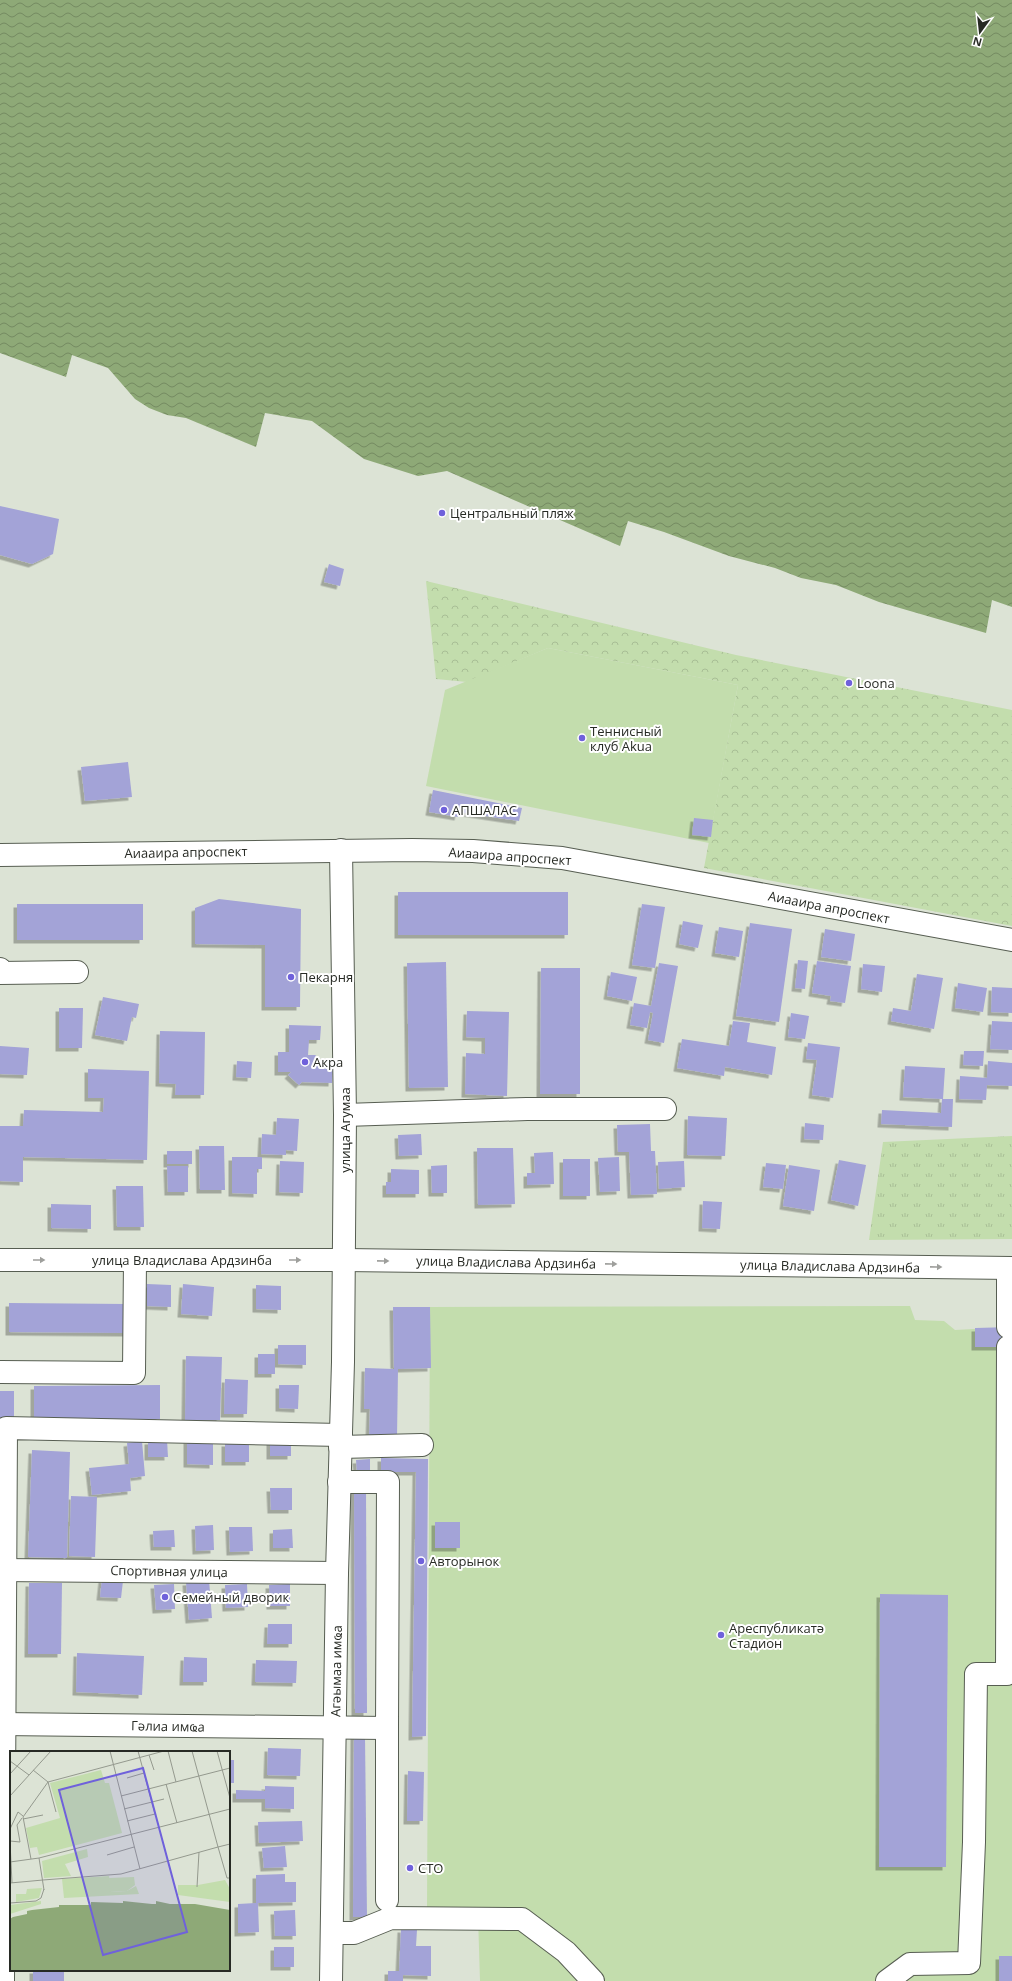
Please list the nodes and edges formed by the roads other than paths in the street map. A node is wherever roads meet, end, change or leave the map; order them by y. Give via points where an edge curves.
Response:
1 (341, 850) junction
2 (0, 855) edge
3 (1012, 940) edge
4 (0, 969) edge
5 (78, 972) dead end
6 (665, 1109) dead end
7 (345, 1115) junction
8 (0, 1260) edge
9 (135, 1260) junction
10 (344, 1260) junction
11 (1010, 1268) edge
12 (343, 1362) joint
13 (0, 1372) edge
14 (341, 1441) junction
15 (422, 1445) dead end
16 (339, 1482) junction
17 (3, 1570) edge
18 (337, 1573) junction
19 (1010, 1649) edge
20 (2, 1724) edge
21 (335, 1728) junction
22 (387, 1728) junction
23 (387, 1900) dead end
24 (7, 1916) edge
25 (333, 1933) junction
26 (3, 1981) edge
27 (331, 1981) edge
28 (594, 1981) edge
29 (887, 1981) edge

1 - 2 street, Аиааира апроспект
1 - 3 street, Аиааира апроспект via 473,851 562,858
1 - 7 street, улица Агумаа
4 - 5 street via 0,973
6 - 7 street via 527,1109
7 - 10 street, улица Агумаа
8 -> 9 street, улица Владислава Ардзинба
9 -> 10 street, улица Владислава Ардзинба
9 - 13 street via 134,1373
10 -> 11 street, улица Владислава Ардзинба
10 - 12 street, улица Агумаа
11 - 19 street
12 - 14 street, Агәымаа имҩа
14 - 15 street
14 - 16 street, Агәымаа имҩа
14 - 17 street via 6,1428
16 - 18 street, Агәымаа имҩа
16 - 22 street via 388,1482
17 - 18 street, Спортивная улица
17 - 20 street
18 - 21 street, Агәымаа имҩа
19 - 29 street via 1007,1674 976,1674 974,1842 969,1962 910,1964
20 - 21 street, Гәлиа имҩа
20 - 24 street
21 - 22 street, Гәлиа имҩа
21 - 25 street, Агәымаа имҩа
22 - 23 street
24 - 26 street
25 - 27 street, Агәымаа имҩа
25 - 28 street via 354,1933 390,1918 522,1919 566,1952

